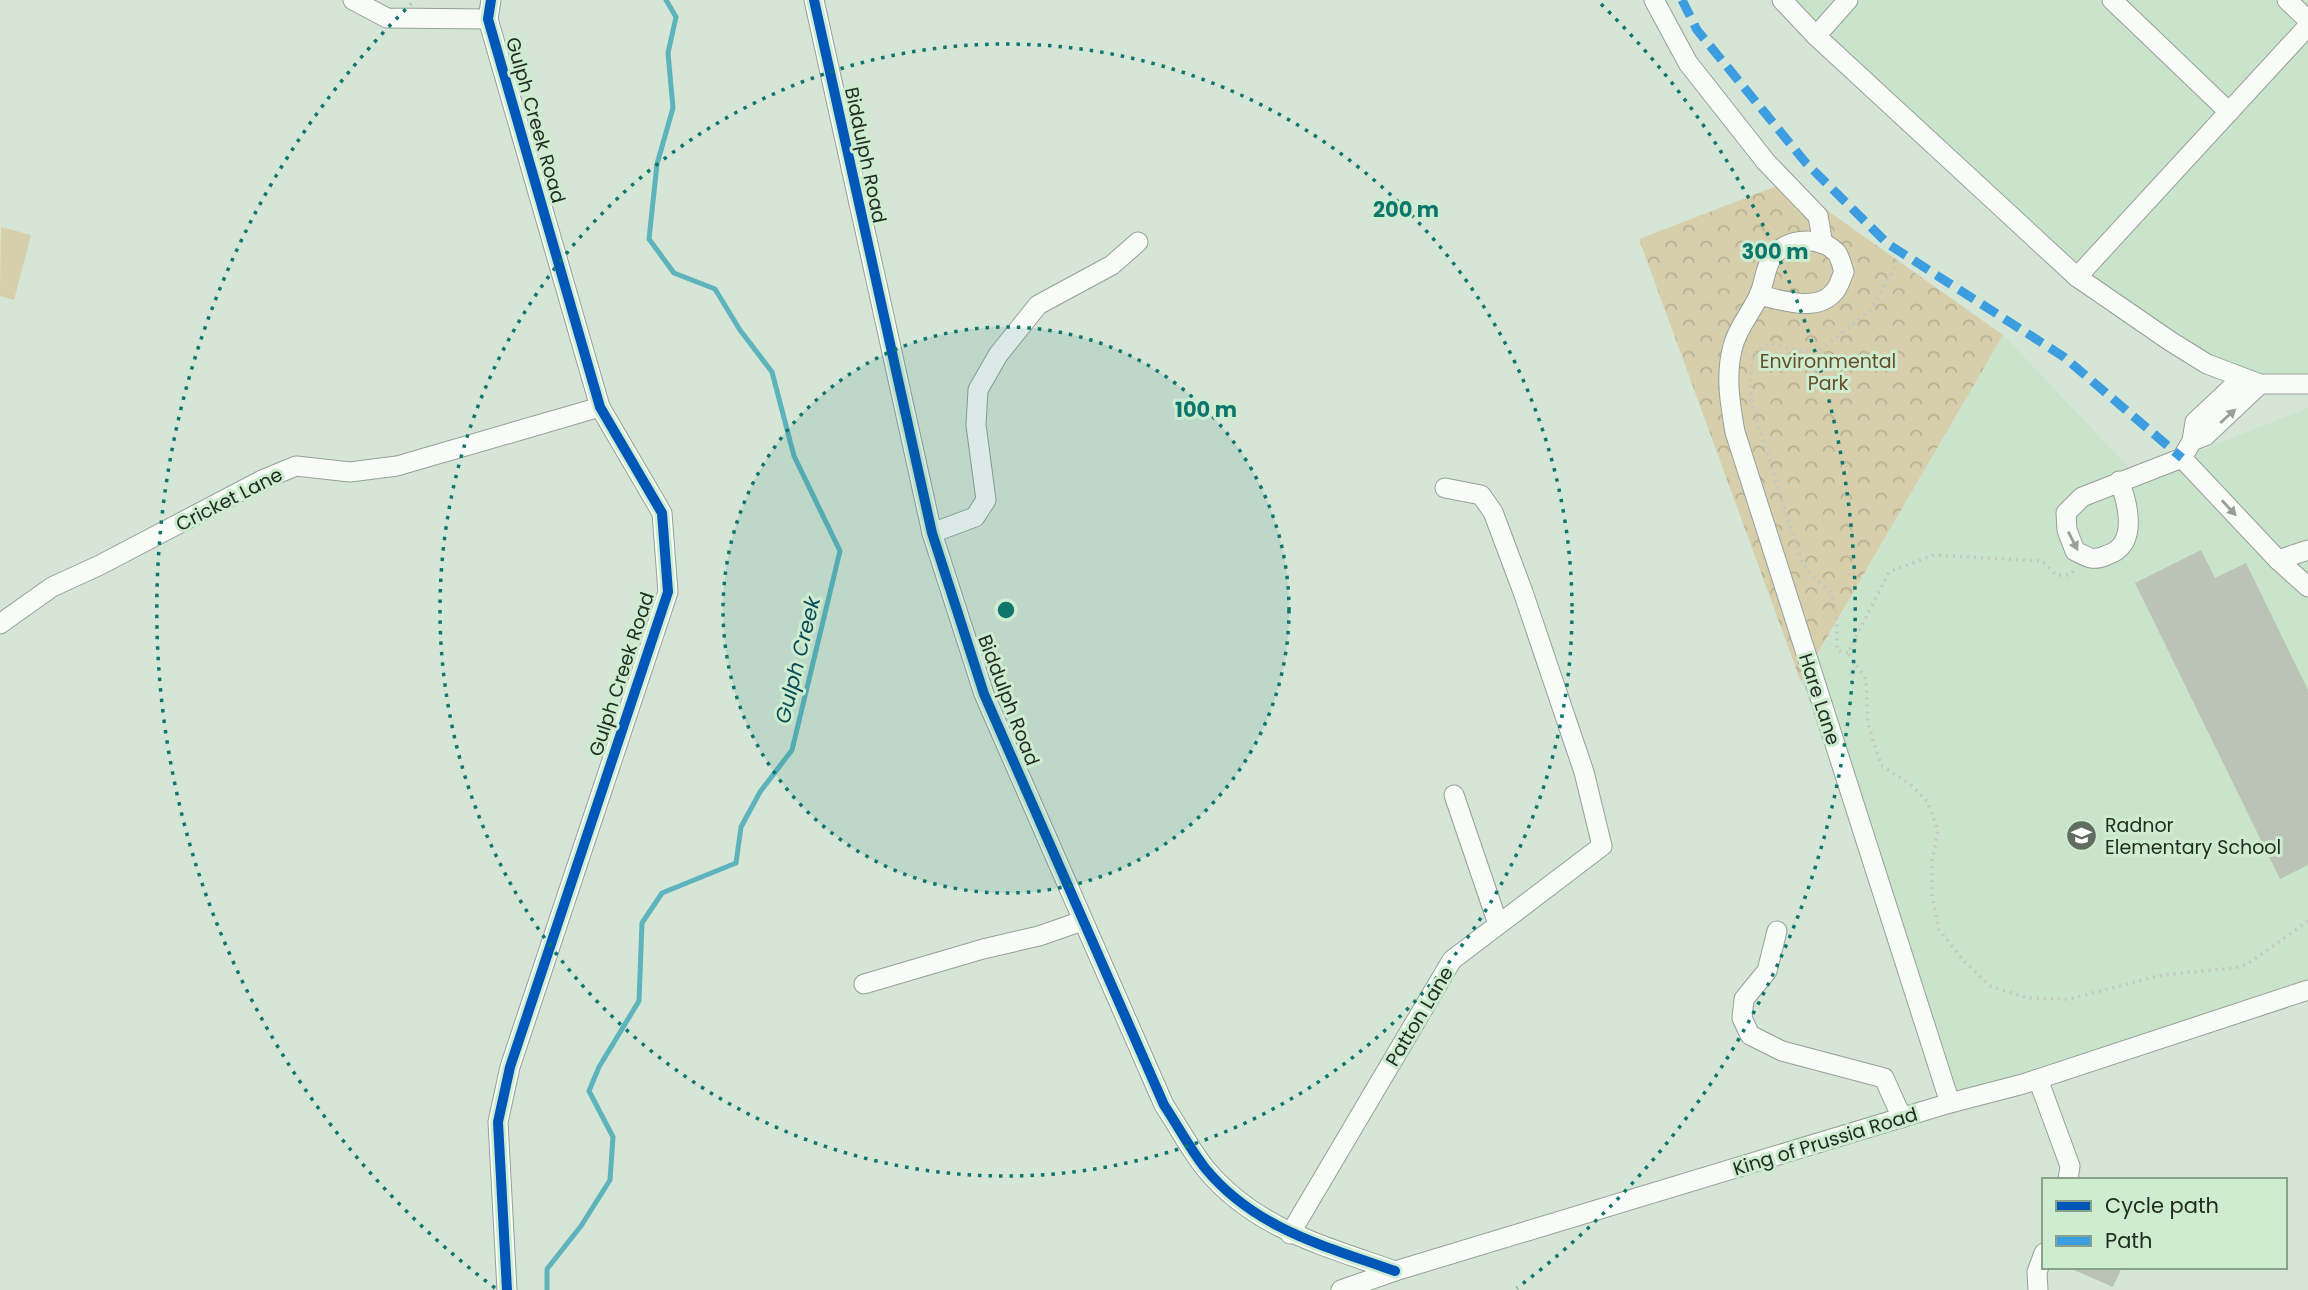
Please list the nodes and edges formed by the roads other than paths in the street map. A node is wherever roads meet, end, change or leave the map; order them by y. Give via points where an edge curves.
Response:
1 (352, 0) edge
2 (814, 0) edge
3 (1654, 0) edge
4 (1782, 0) edge
5 (1848, 0) edge
6 (2112, 0) edge
7 (2287, 0) edge
8 (490, 9) edge
9 (2308, 20) edge
10 (2308, 26) edge
11 (1816, 36) junction
12 (2229, 112) junction
13 (1138, 242) dead end
14 (1824, 244) junction
15 (2077, 277) junction
16 (1759, 295) junction
17 (2251, 381) junction
18 (2308, 384) edge
19 (600, 407) junction
20 (2187, 450) junction
21 (2119, 481) junction
22 (1445, 488) dead end
23 (932, 533) junction
24 (2308, 550) edge
25 (2278, 560) junction
26 (2308, 587) edge
27 (0, 624) edge
28 (1454, 795) dead end
29 (1082, 920) junction
30 (1498, 924) junction
31 (1777, 931) dead end
32 (864, 984) dead end
33 (2308, 990) edge
34 (2038, 1079) junction
35 (1950, 1103) junction
36 (1902, 1118) junction
37 (2068, 1178) edge
38 (1290, 1234) junction
39 (2042, 1258) edge
40 (1395, 1271) junction
41 (507, 1290) edge
42 (1341, 1290) edge
43 (2038, 1290) edge

1 - 8 street via 387,18
2 - 23 street, Biddulph Road
3 - 14 street via 1688,64 1766,162 1818,216
4 - 11 street
5 - 11 street
6 - 12 street
7 - 9 street
8 - 19 street, Gulph Creek Road
10 - 12 street
11 - 15 street
12 - 15 street
13 - 23 street via 1112,265 1038,305 998,355 978,390 976,425 986,500 975,517
14 - 16 street, Hare Lane via 1802,240 1784,247 1770,260
14 - 16 street via 1837,253 1844,272 1834,293 1818,302 1798,304
15 - 17 street via 2170,341
16 - 35 street, Hare Lane via 1733,345 1727,384 1735,432
17 - 18 street
17 - 20 street via 2205,436
19 - 27 street, Cricket Lane via 397,466 350,472 296,466 52,587
19 - 41 street, Gulph Creek Road via 662,513 668,592 510,1067 498,1122
20 - 21 street
20 -> 25 street
21 -> 21 street via 2082,497 2066,513 2076,551 2093,559 2111,555 2124,541 2129,511
22 - 30 street, Patton Lane via 1481,495 1493,512 1584,772 1602,846
23 - 29 street, Biddulph Road via 984,694
24 - 25 street
25 - 26 street
28 - 30 street
29 - 32 street
29 - 38 street, Biddulph Road via 1164,1105 1205,1168 1241,1205
30 - 38 street, Patton Lane via 1452,960
31 - 36 street via 1767,971 1744,999 1742,1018 1750,1035 1782,1051 1884,1078
33 - 34 street, King of Prussia Road
34 - 35 street, King of Prussia Road
34 - 37 street via 2070,1166
35 - 36 street, King of Prussia Road
36 - 40 street, King of Prussia Road
38 - 40 street, Biddulph Road
39 - 43 street
40 - 42 street, King of Prussia Road

